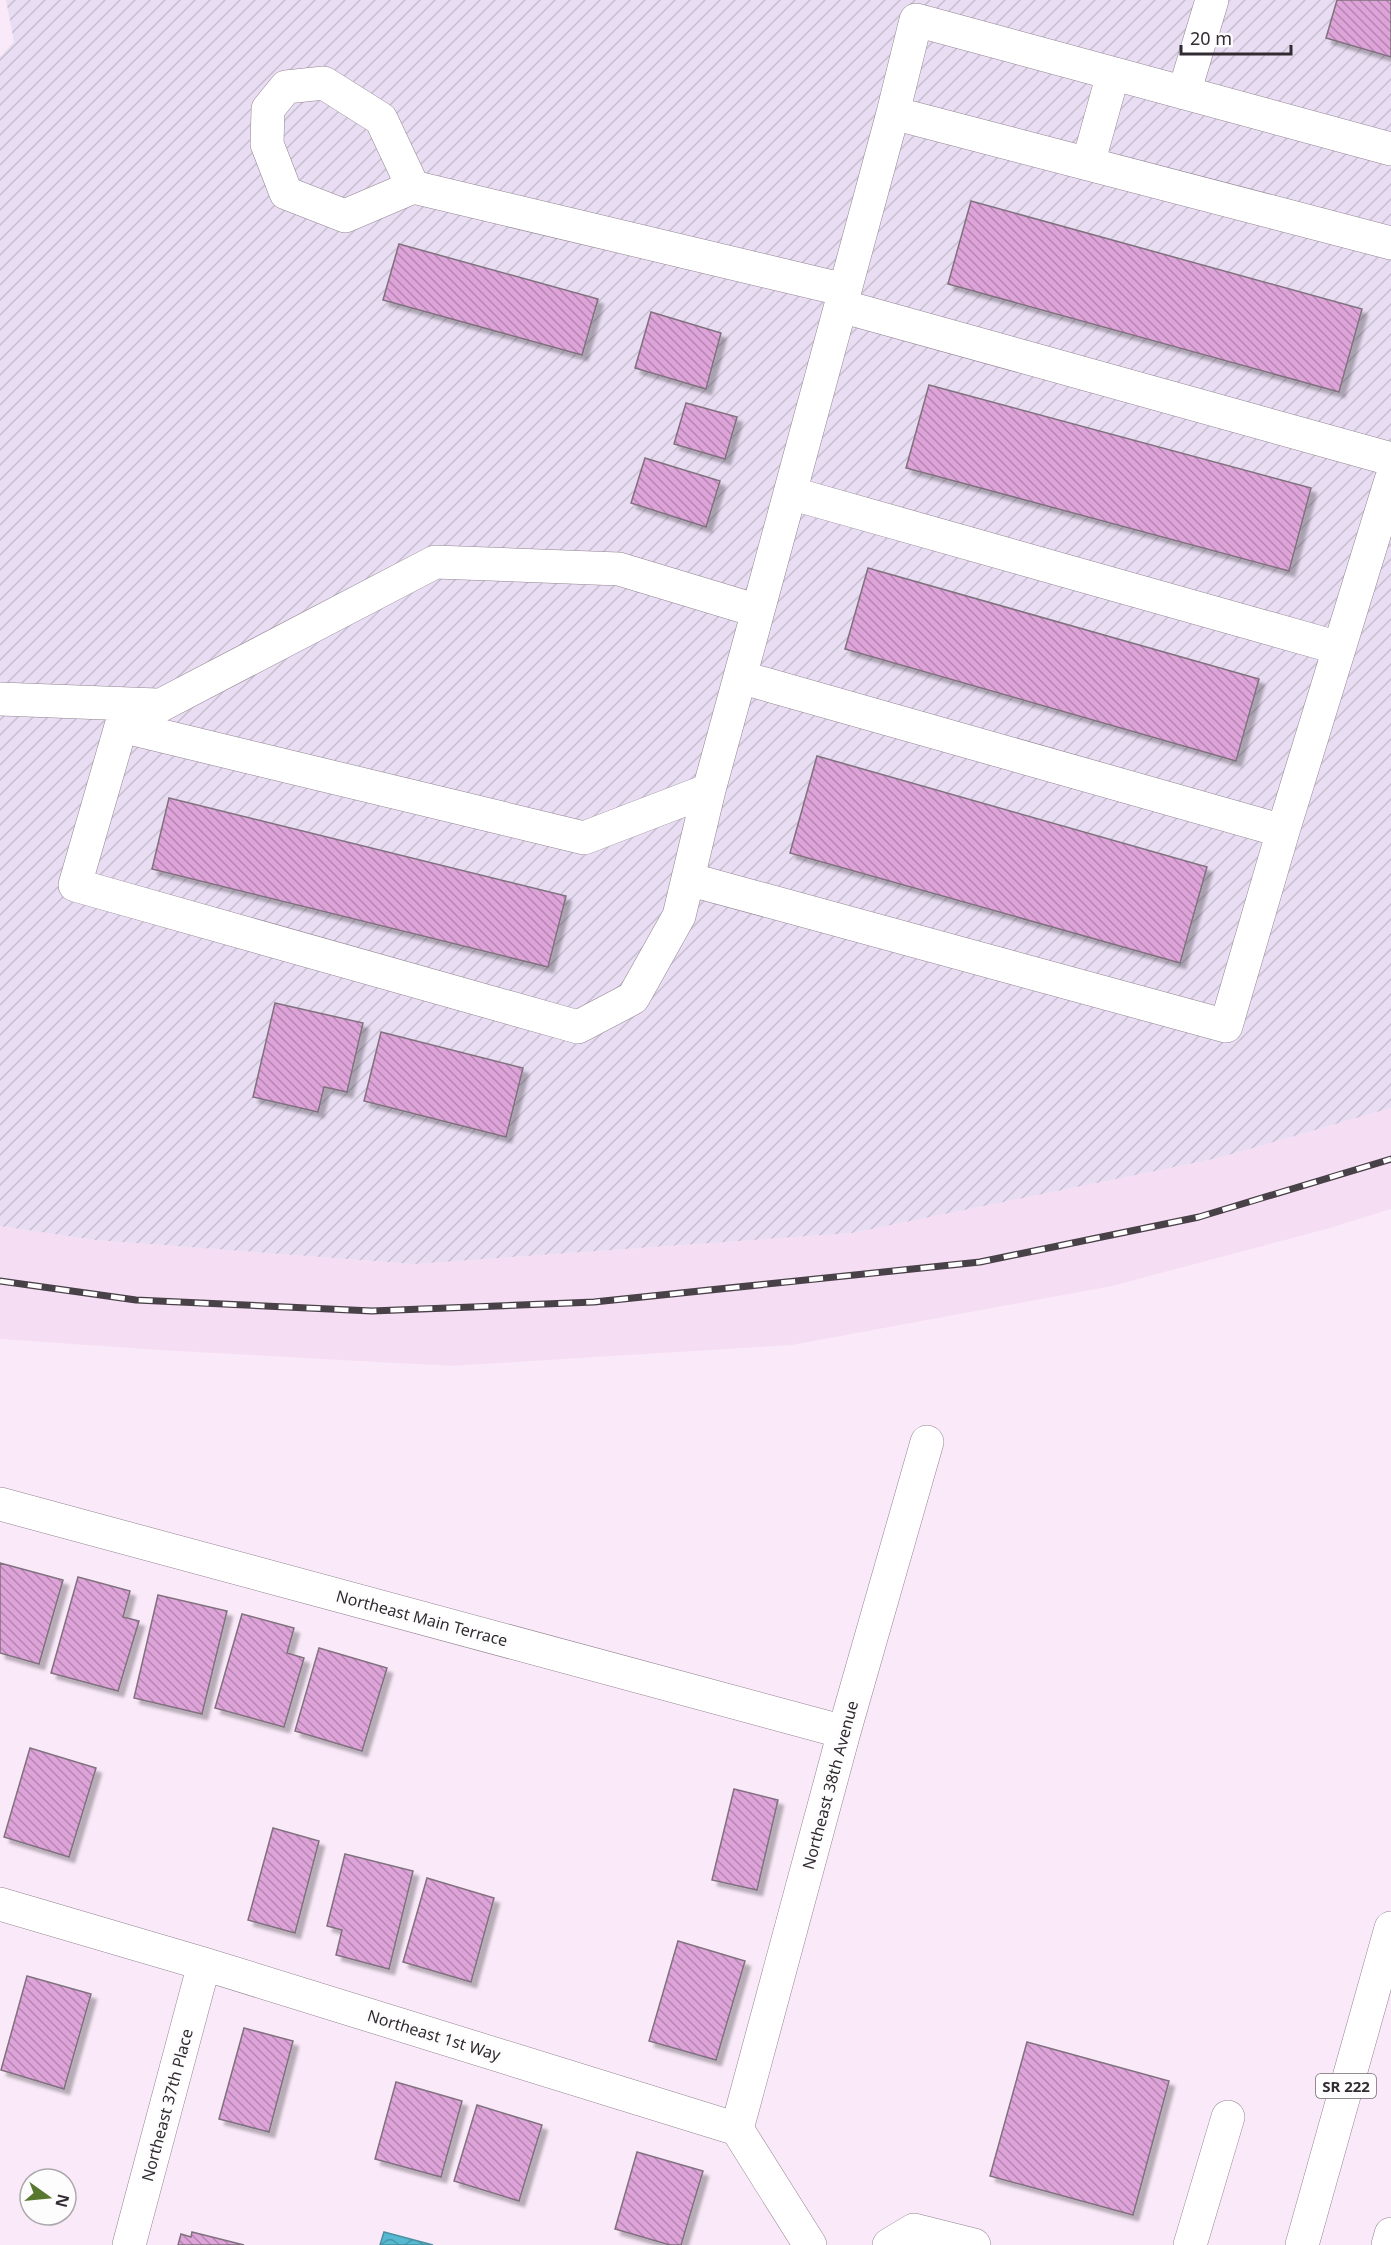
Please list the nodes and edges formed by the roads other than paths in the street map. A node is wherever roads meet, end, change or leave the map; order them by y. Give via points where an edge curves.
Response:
1 (1212, 0) edge
2 (919, 10) edge
3 (1113, 74) junction
4 (1184, 93) junction
5 (893, 113) junction
6 (1391, 149) edge
7 (1088, 164) junction
8 (413, 187) junction
9 (1391, 243) edge
10 (843, 298) junction
11 (1391, 459) edge
12 (1391, 480) edge
13 (790, 493) junction
14 (758, 611) junction
15 (1339, 648) junction
16 (740, 677) junction
17 (0, 699) edge
18 (159, 705) junction
19 (121, 726) junction
20 (709, 790) junction
21 (1283, 831) junction
22 (688, 879) junction
23 (927, 1442) dead end
24 (0, 1504) edge
25 (844, 1732) junction
26 (0, 1904) edge
27 (1391, 1928) edge
28 (204, 1964) junction
29 (1228, 2117) dead end
30 (737, 2129) junction
31 (1391, 2234) edge
32 (129, 2245) edge
33 (810, 2245) edge
34 (889, 2245) edge
35 (974, 2245) edge
36 (1190, 2245) edge
37 (1302, 2245) edge
38 (1388, 2245) edge

1 - 4 street
2 - 3 street
2 - 5 street
3 - 4 street
3 - 7 street
4 - 6 street
5 - 7 street
5 - 10 street
7 - 9 street
8 - 8 street via 381,119 324,83 286,87 268,110 267,144 286,193 345,216
8 - 10 street
10 - 11 street
10 - 13 street
12 - 15 street
13 - 14 street
13 - 15 street
14 - 16 street
14 - 18 street via 619,569 435,562
15 - 21 street
16 - 20 street
16 - 21 street
17 - 18 street
18 - 19 street
19 - 20 street via 584,838
19 - 22 street via 75,885 578,1028 633,998 680,916
20 - 22 street
21 - 22 street via 1226,1026
23 - 25 street, Northeast 38th Avenue
24 - 25 street, Northeast Main Terrace
25 - 30 street, Northeast 38th Avenue
26 - 28 street, Northeast 1st Way
27 - 37 street, SR 222
28 - 30 street, Northeast 1st Way
28 - 32 street, Northeast 37th Place
29 - 36 street
30 - 33 street
31 - 38 street
34 - 35 street via 914,2229

